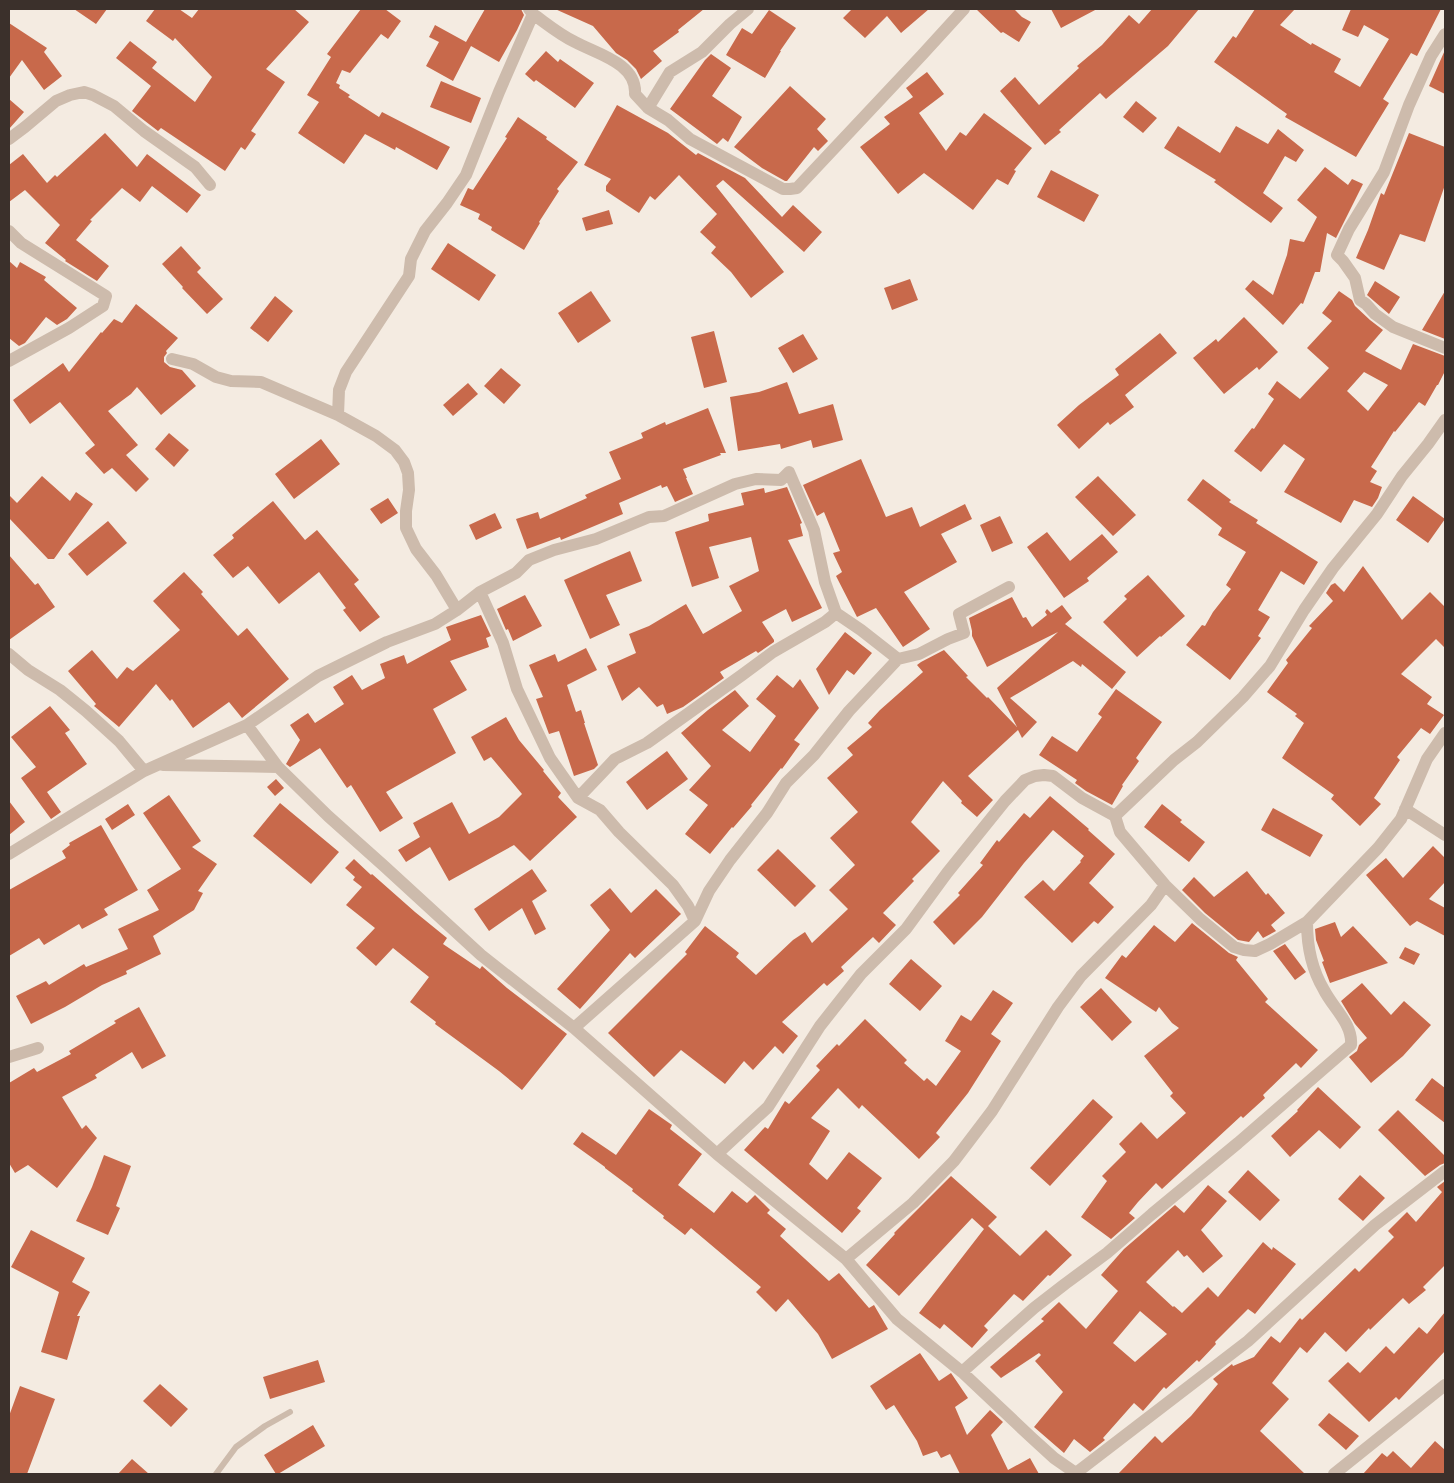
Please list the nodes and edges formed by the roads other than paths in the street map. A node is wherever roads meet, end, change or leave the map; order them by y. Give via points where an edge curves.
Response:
1 (748, 9) edge
2 (964, 9) edge
3 (531, 11) edge
4 (1445, 34) edge
5 (648, 108) junction
6 (9, 139) edge
7 (210, 185) dead end
8 (9, 231) edge
9 (1445, 348) edge
10 (172, 359) dead end
11 (9, 361) edge
12 (338, 415) junction
13 (1445, 420) edge
14 (1009, 587) dead end
15 (480, 592) junction
16 (457, 610) junction
17 (836, 613) junction
18 (9, 654) edge
19 (898, 659) junction
20 (247, 725) junction
21 (1445, 732) edge
22 (159, 764) junction
23 (278, 767) junction
24 (144, 771) junction
25 (578, 798) junction
26 (1405, 809) junction
27 (1115, 816) junction
28 (1445, 834) edge
29 (9, 854) edge
30 (1165, 885) junction
31 (695, 921) junction
32 (1307, 922) junction
33 (574, 1028) junction
34 (38, 1048) dead end
35 (9, 1057) edge
36 (717, 1154) junction
37 (1445, 1171) edge
38 (846, 1259) junction
39 (962, 1372) junction
40 (1445, 1385) edge
41 (290, 1412) dead end
42 (216, 1474) edge
43 (1076, 1474) edge
44 (1334, 1474) edge

1 - 5 street via 702,52 670,72
2 - 5 street via 797,188 783,189 690,140 668,120
3 - 5 street via 574,42 619,65 631,75 636,86 635,94
3 - 12 street via 466,175 425,231 411,259 409,276 346,372 339,390
4 - 9 street via 1431,56 1400,126 1384,172 1337,255 1355,278 1360,300 1375,314 1393,327
6 - 7 street via 56,101 84,92 114,106 195,168
8 - 11 street via 22,243 106,296 103,306
10 - 12 street via 193,364 231,381 261,382
12 - 16 street via 376,436 395,450 404,462 409,490 406,528 416,550 436,574
13 - 27 street via 1333,568 1270,666 1197,742
14 - 19 street via 959,614 964,633 919,654
15 - 16 street
15 - 17 street via 516,573 529,560 596,539 648,517 664,516 735,484 756,479 781,480 789,472 814,530 825,582
15 - 25 street via 504,643 517,689 550,758
16 - 20 street via 436,624 387,642 318,676
17 - 19 street
17 - 25 street via 773,652 647,743 615,759
18 - 24 street via 86,711 119,741
19 - 31 street via 786,783 714,883
20 - 22 street
20 - 23 street
21 - 26 street via 1426,759
22 - 23 street
22 - 24 street
23 - 33 street via 481,955
24 - 29 street
25 - 31 street via 600,810 673,885
26 - 28 street
26 - 32 street via 1378,848
27 - 30 street via 1120,832
27 - 36 street via 1082,798 1053,776 1024,780 906,929 856,981 820,1026 768,1106
30 - 32 street via 1234,947 1244,950 1255,951
30 - 38 street via 1151,905 1081,976 992,1111 954,1161 913,1203
31 - 33 street
32 - 39 street via 1315,971 1350,1031 1351,1045 1107,1253 1034,1308
33 - 36 street
34 - 35 street
36 - 38 street
37 - 43 street via 1375,1225 1248,1341
38 - 39 street via 897,1319
39 - 43 street via 1054,1458
40 - 44 street
41 - 42 lane via 236,1447

